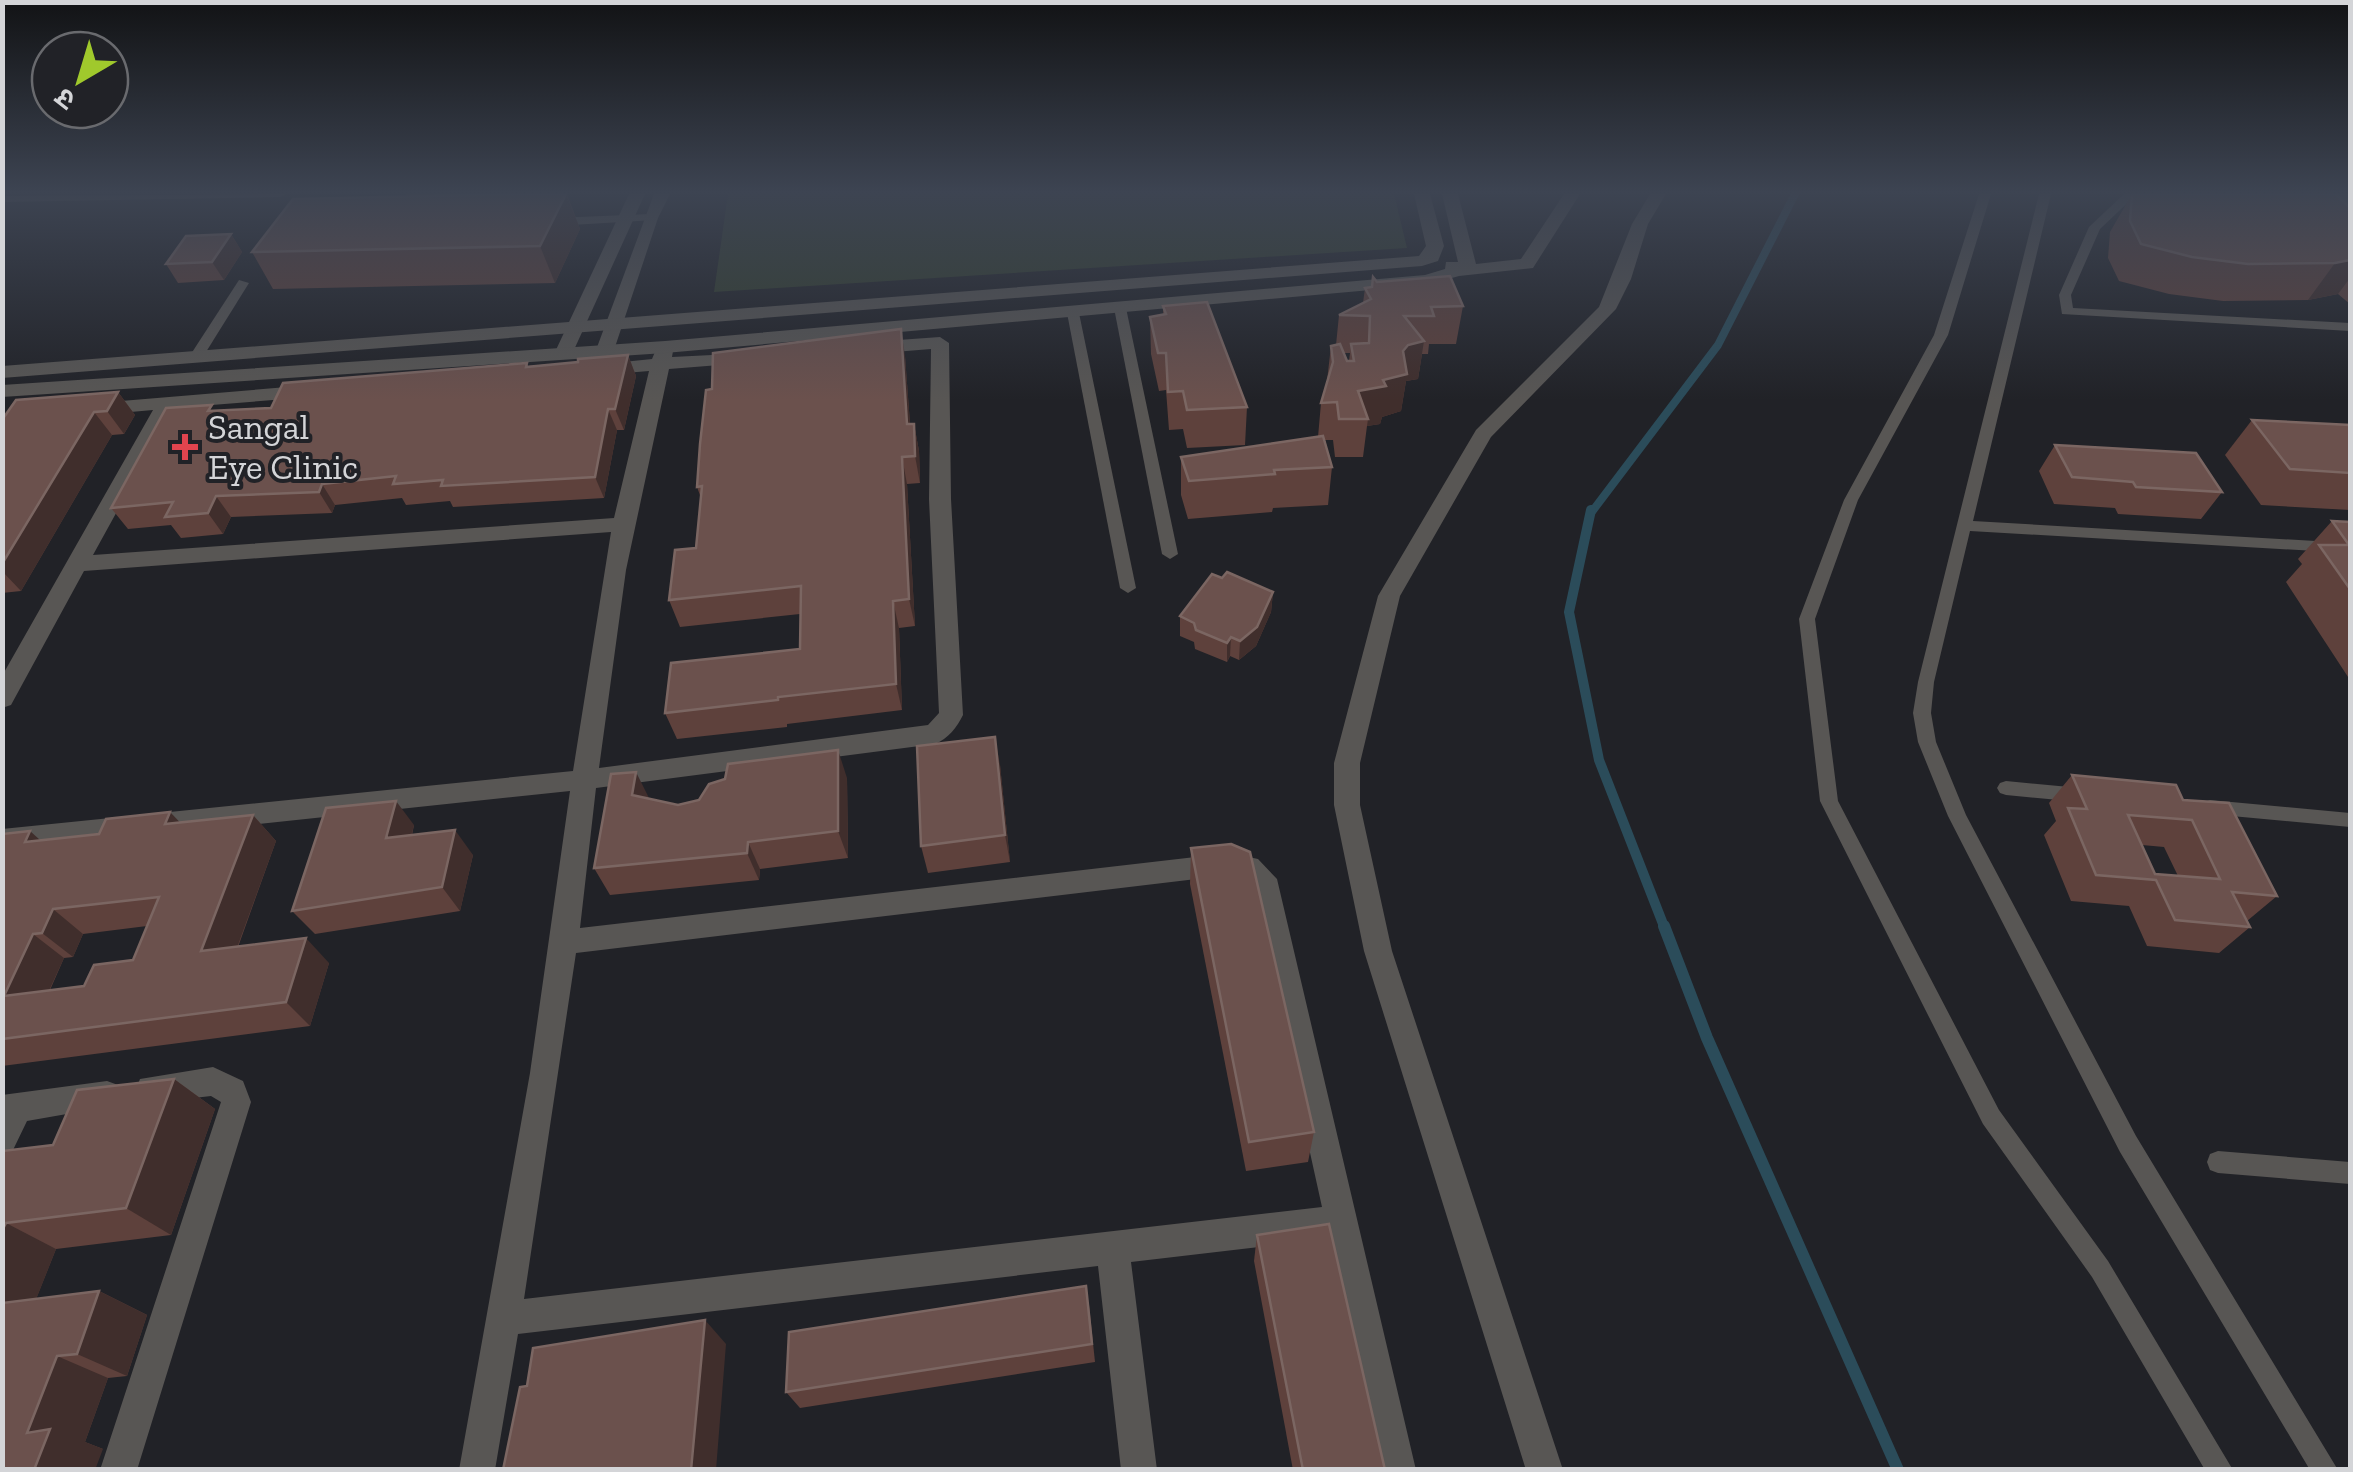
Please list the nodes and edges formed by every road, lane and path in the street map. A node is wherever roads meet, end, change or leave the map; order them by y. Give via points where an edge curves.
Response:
1 (605, 263) edge
2 (634, 263) edge
3 (1364, 263) edge
4 (1444, 263) edge
5 (1467, 263) edge
6 (1529, 263) edge
7 (1627, 263) edge
8 (1963, 263) edge
9 (2029, 263) edge
10 (2079, 263) edge
11 (1462, 271) junction
12 (242, 282) dead end
13 (1120, 308) junction
14 (1072, 313) junction
15 (611, 326) junction
16 (2350, 327) edge
17 (574, 329) junction
18 (605, 350) junction
19 (564, 352) junction
20 (663, 355) junction
21 (196, 357) junction
22 (2, 372) edge
23 (2, 390) edge
24 (168, 403) junction
25 (76, 410) edge
26 (626, 524) junction
27 (1966, 526) junction
28 (2350, 548) edge
29 (1170, 554) dead end
30 (80, 564) junction
31 (1128, 588) dead end
32 (2, 699) edge
33 (582, 780) junction
34 (2006, 788) dead end
35 (2102, 797) edge
36 (2197, 806) edge
37 (2350, 820) edge
38 (2, 840) edge
39 (564, 942) junction
40 (10, 1109) edge
41 (2, 1139) edge
42 (2218, 1162) dead end
43 (2350, 1173) edge
44 (1342, 1221) junction
45 (1112, 1248) junction
46 (503, 1319) junction
47 (118, 1470) edge
48 (477, 1470) edge
49 (1139, 1470) edge
50 (1398, 1470) edge
51 (1545, 1470) edge
52 (2220, 1470) edge
53 (2325, 1470) edge

1 - 17 street
2 - 15 street
3 - 15 street
4 - 11 street
5 - 11 street
6 - 11 street
7 - 51 street via 1607,308 1483,434 1388,596 1347,762 1347,804 1378,951
8 - 52 lane via 1941,335 1852,500 1807,619 1828,801 1992,1116 2100,1269
9 - 27 lane
10 - 16 lane via 2065,295 2067,310
11 - 13 street via 1427,280
12 - 21 lane
13 - 14 street
13 - 29 lane
14 - 20 street
14 - 31 lane
15 - 17 street
15 - 18 street
17 - 19 street
17 - 21 street
18 - 19 street
18 - 20 street
19 - 23 street
20 - 24 street
20 - 26 street
20 - 33 street via 940,343 951,715 935,734
21 - 22 street
24 - 25 street
24 - 30 street
26 - 30 street
26 - 33 street
27 - 28 lane
27 - 53 lane via 1922,713 1938,772 2128,1144
30 - 32 street
33 - 38 street
33 - 39 street
34 - 35 lane
36 - 37 lane
39 - 44 street via 1230,864 1248,868 1263,879
39 - 46 street
40 - 41 street
40 - 47 street via 213,1081 232,1091 236,1102
42 - 43 lane
44 - 45 street
44 - 50 street
45 - 46 street
45 - 49 street
46 - 48 street

